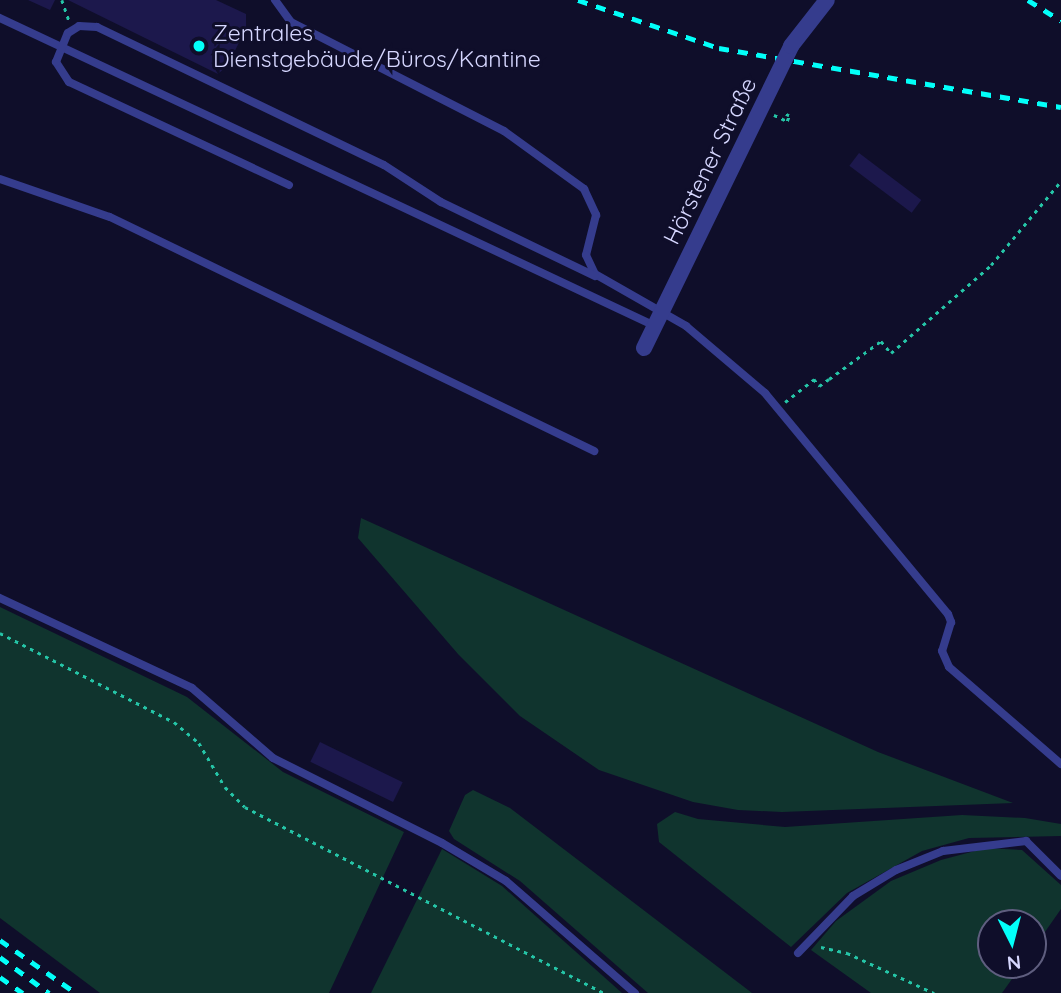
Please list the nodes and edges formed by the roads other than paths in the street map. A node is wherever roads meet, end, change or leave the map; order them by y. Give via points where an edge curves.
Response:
1 (275, 0) edge
2 (827, 0) edge
3 (0, 18) edge
4 (62, 46) junction
5 (0, 179) edge
6 (289, 185) dead end
7 (604, 281) junction
8 (655, 326) junction
9 (644, 348) dead end
10 (594, 451) dead end
11 (0, 597) edge
12 (1061, 764) edge
13 (1061, 876) edge
14 (798, 953) dead end
15 (635, 993) edge

1 - 7 lane via 291,22 505,131 584,189 596,215 587,244 588,264
2 - 8 street, Hörstener Straße, bridge via 791,46
3 - 4 lane
4 - 6 lane via 57,70 69,82
4 - 7 lane via 72,29 88,25 110,33 384,165 441,202
4 - 8 lane
5 - 10 lane via 110,217
7 - 12 lane via 701,337 779,407 948,614 951,622 942,651 948,667
8 - 9 street, Hörstener Straße, bridge
11 - 15 lane via 192,688 274,758 442,843 506,881
13 - 14 lane via 1026,841 943,851 896,870 853,895

